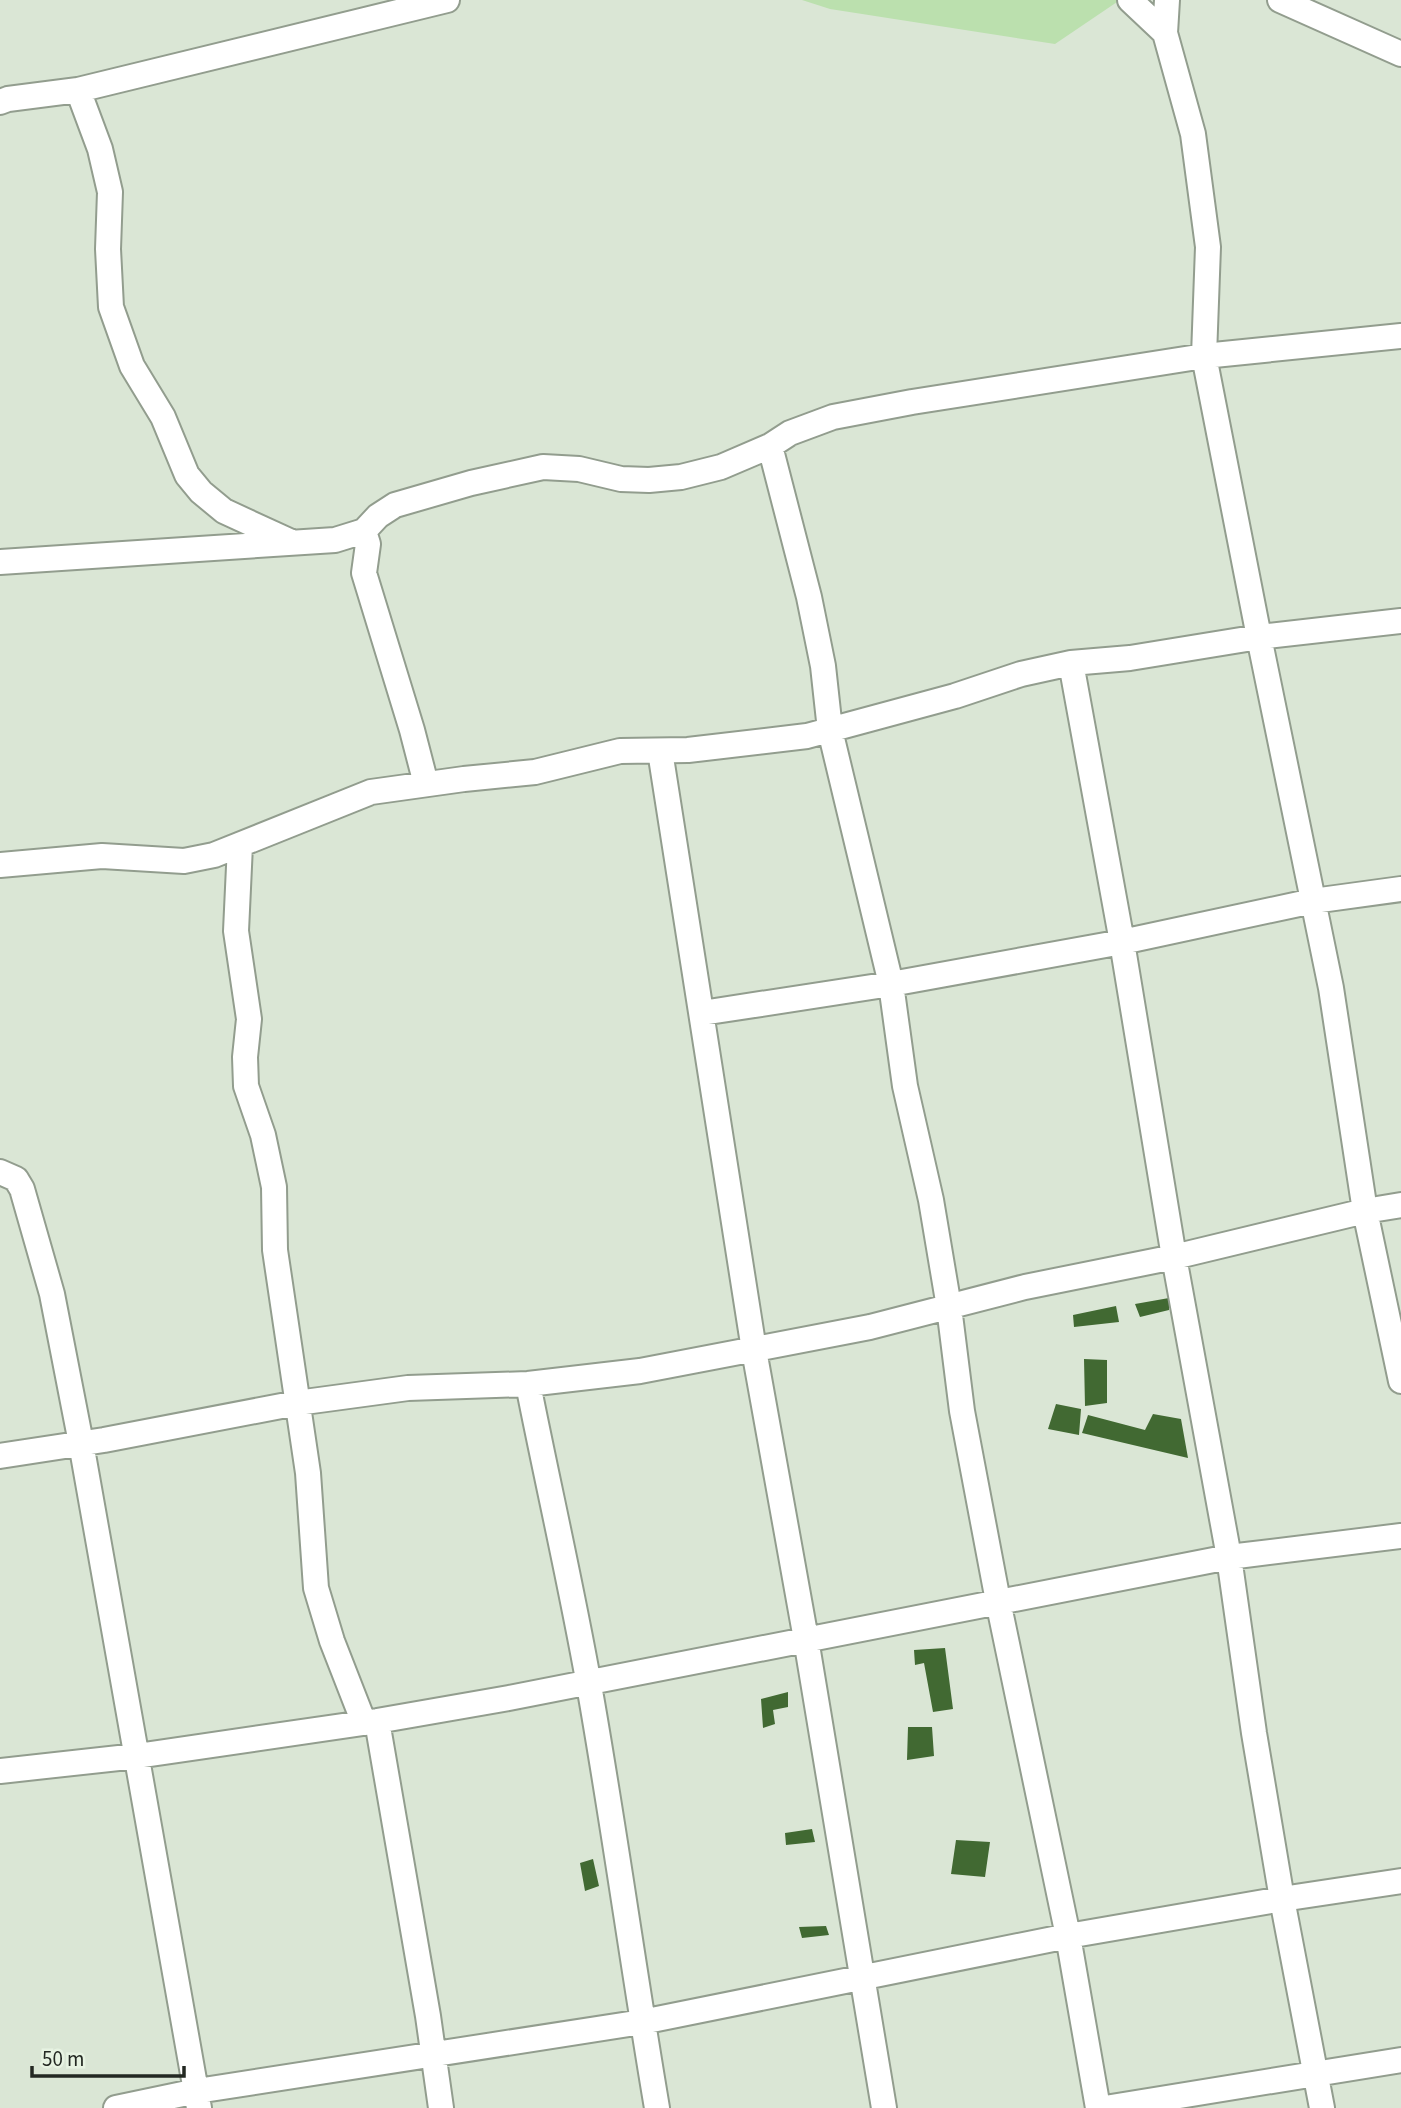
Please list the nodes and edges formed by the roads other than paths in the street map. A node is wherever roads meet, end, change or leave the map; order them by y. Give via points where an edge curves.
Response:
1 (447, 0) edge
2 (1130, 0) edge
3 (1167, 0) edge
4 (1280, 0) edge
5 (1166, 33) junction
6 (1401, 54) edge
7 (78, 90) junction
8 (0, 102) edge
9 (1401, 336) edge
10 (1204, 356) junction
11 (770, 446) junction
12 (364, 531) junction
13 (335, 540) junction
14 (294, 543) junction
15 (0, 562) edge
16 (364, 573) junction
17 (1401, 621) edge
18 (1259, 637) junction
19 (1071, 663) junction
20 (830, 730) junction
21 (660, 751) junction
22 (426, 784) junction
23 (240, 845) junction
24 (0, 865) edge
25 (1401, 889) edge
26 (1313, 901) junction
27 (1122, 942) junction
28 (891, 984) junction
29 (702, 1013) junction
30 (0, 1172) edge
31 (1401, 1205) edge
32 (1365, 1211) junction
33 (1174, 1257) junction
34 (949, 1307) junction
35 (754, 1350) junction
36 (1401, 1381) edge
37 (528, 1384) junction
38 (297, 1403) junction
39 (81, 1443) junction
40 (0, 1456) edge
41 (1401, 1536) edge
42 (1229, 1557) junction
43 (998, 1601) junction
44 (806, 1639) junction
45 (589, 1682) junction
46 (370, 1722) junction
47 (138, 1756) junction
48 (0, 1771) edge
49 (1401, 1881) edge
50 (1282, 1899) junction
51 (1068, 1937) junction
52 (861, 1979) junction
53 (642, 2022) junction
54 (433, 2055) junction
55 (1401, 2060) edge
56 (1316, 2075) junction
57 (198, 2099) edge
58 (116, 2108) edge
59 (441, 2108) edge
60 (657, 2108) edge
61 (884, 2108) edge
62 (1098, 2108) edge
63 (1105, 2108) edge
64 (1322, 2108) edge

1 - 7 street
2 - 5 street
3 - 5 street
4 - 6 street
5 - 10 street via 1193,134 1208,247
7 - 8 street
7 - 14 street via 110,192 111,307 132,366 163,417 187,475 201,492 224,511
9 - 10 street
10 - 11 street via 833,417
10 - 18 street
11 - 12 street via 721,467 649,480 543,467 396,505
11 - 20 street via 809,597
12 - 13 street
12 - 16 street via 368,544
13 - 14 street
13 - 16 street
14 - 15 street
16 - 22 street
17 - 18 street
18 - 19 street
18 - 26 street
19 - 20 street
19 - 27 street
20 - 21 street
20 - 28 street
21 - 22 street via 620,751 534,772
21 - 29 street
22 - 23 street via 371,792
23 - 24 street via 184,861 102,856
23 - 38 street via 236,931 249,1019 246,1086 274,1187 275,1250
25 - 26 street
26 - 27 street
26 - 32 street
27 - 28 street
27 - 33 street
28 - 29 street
28 - 34 street via 905,1086
29 - 35 street
30 - 39 street via 16,1179 22,1189 52,1294
31 - 32 street
32 - 33 street
32 - 36 street
33 - 34 street
33 - 42 street
34 - 35 street
34 - 43 street via 962,1411
35 - 37 street via 640,1371
35 - 44 street
37 - 38 street via 408,1388
37 - 45 street
38 - 39 street
38 - 46 street via 308,1473 316,1588 332,1641
39 - 40 street
39 - 47 street
41 - 42 street
42 - 43 street
42 - 50 street
43 - 44 street
43 - 51 street
44 - 45 street
44 - 52 street
45 - 46 street
45 - 53 street
46 - 47 street
46 - 54 street
47 - 48 street
47 - 57 street
49 - 50 street
50 - 51 street
50 - 56 street
51 - 52 street
51 - 62 street
52 - 53 street
52 - 61 street
53 - 54 street
53 - 60 street
54 - 57 street
54 - 59 street
55 - 56 street
56 - 63 street
56 - 64 street
57 - 58 street

